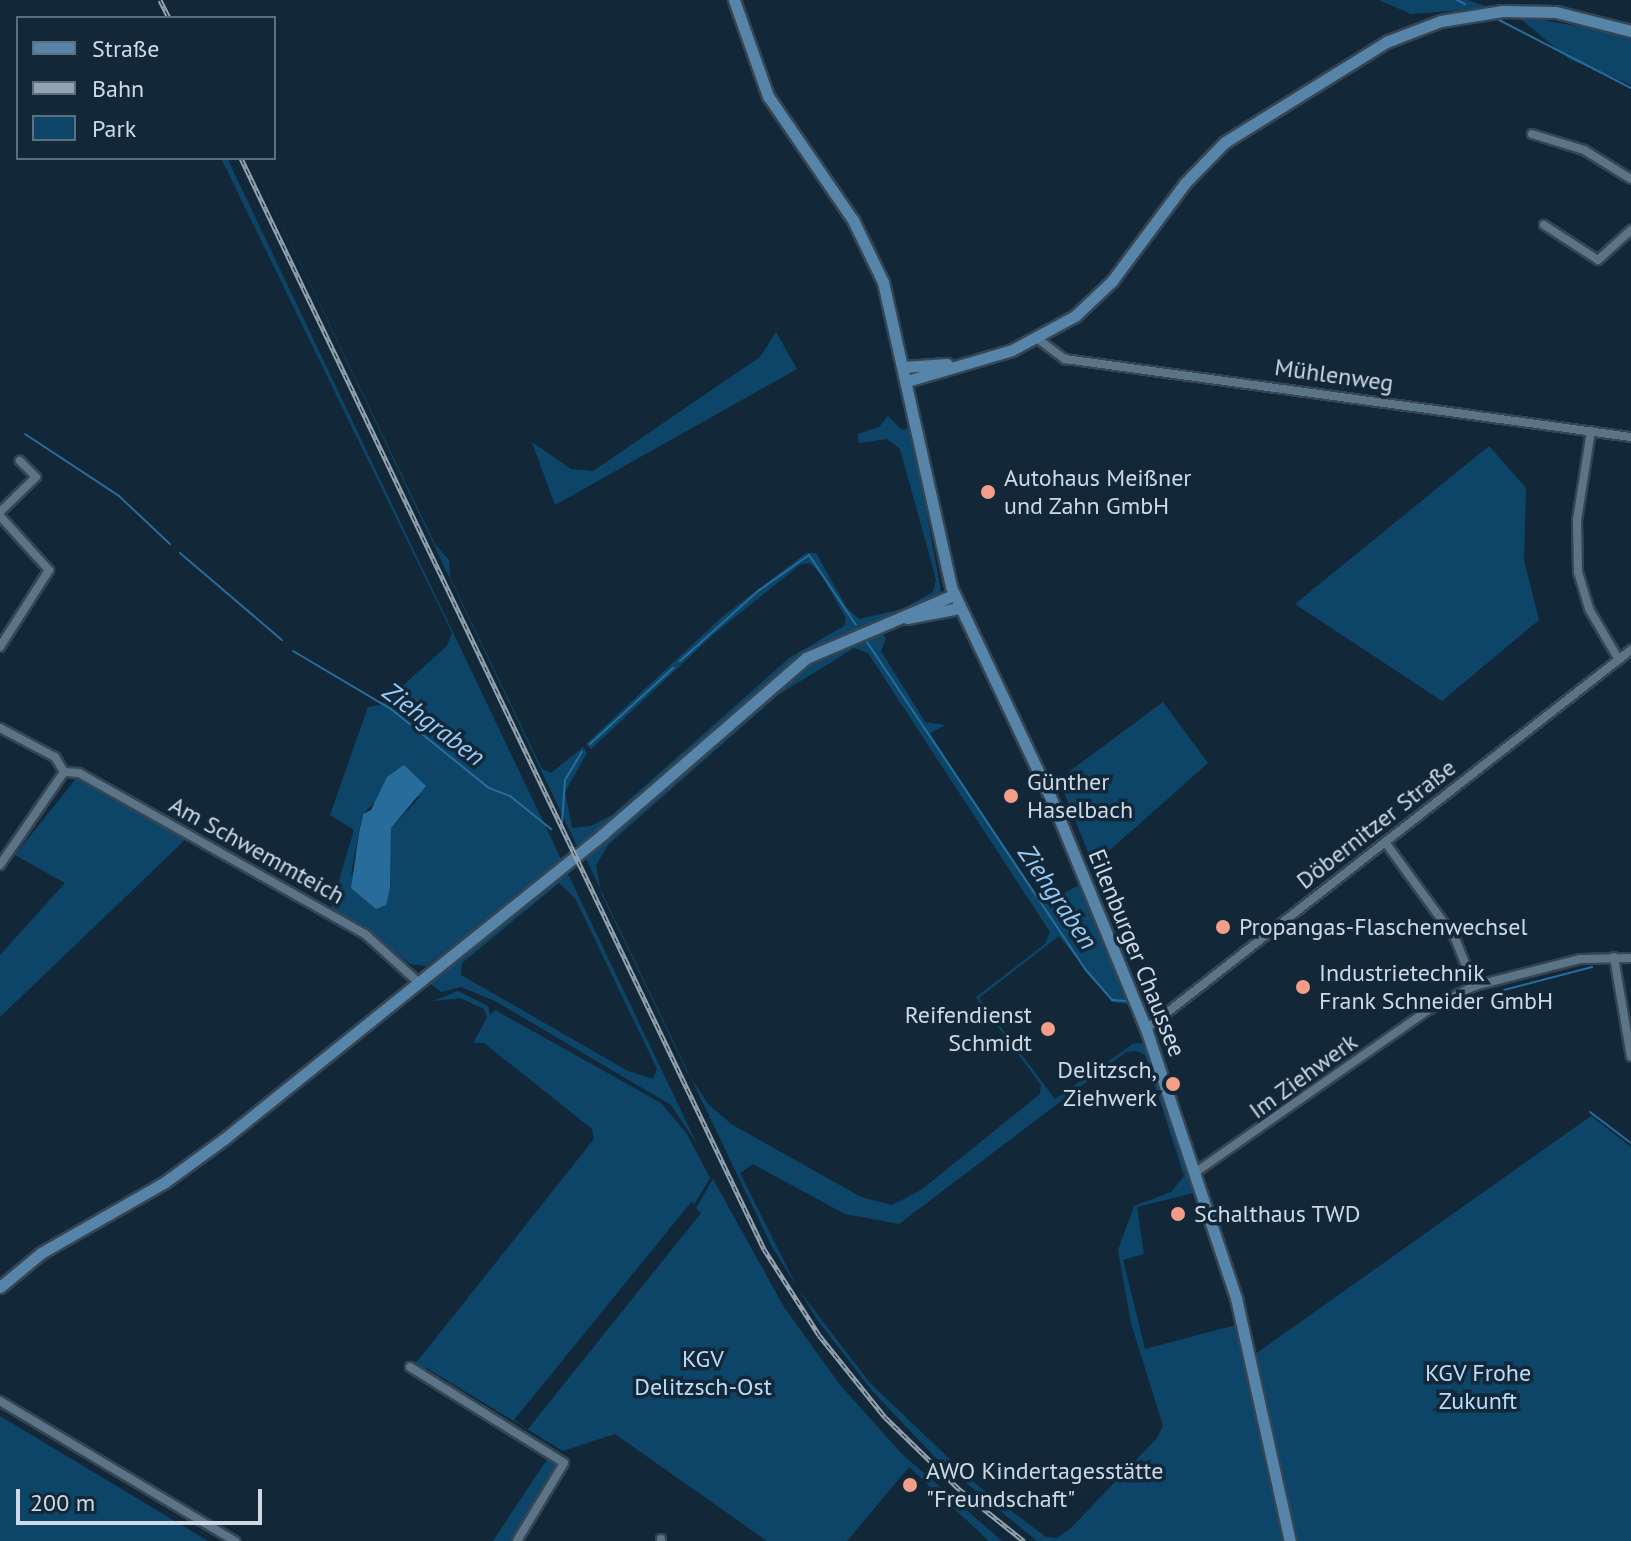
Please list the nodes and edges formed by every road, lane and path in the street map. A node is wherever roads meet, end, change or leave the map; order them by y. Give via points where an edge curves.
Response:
1 (734, 0) edge
2 (1631, 31) edge
3 (1532, 134) dead end
4 (1631, 179) edge
5 (1544, 225) dead end
6 (1631, 230) edge
7 (1038, 339) junction
8 (955, 365) junction
9 (904, 367) junction
10 (907, 381) junction
11 (1591, 431) junction
12 (1631, 437) edge
13 (20, 461) dead end
14 (0, 514) edge
15 (954, 595) junction
16 (959, 608) junction
17 (907, 618) junction
18 (0, 647) edge
19 (1631, 650) edge
20 (1619, 660) junction
21 (0, 728) edge
22 (64, 772) junction
23 (1385, 842) junction
24 (1, 863) edge
25 (1614, 957) junction
26 (1631, 958) edge
27 (418, 982) junction
28 (1474, 986) junction
29 (1146, 1029) junction
30 (1631, 1057) edge
31 (1196, 1172) junction
32 (0, 1287) edge
33 (410, 1367) dead end
34 (0, 1401) edge
35 (235, 1541) edge
36 (517, 1541) edge
37 (1290, 1541) edge

1 - 9 main road, Eilenburger Chaussee via 748,51 778,115 853,220 875,262
2 - 7 main road via 1570,14 1502,11 1441,21 1386,42 1225,142 1185,183 1112,281 1075,316
3 - 4 street via 1584,150
5 - 6 street via 1594,260
7 - 8 main road
7 - 11 street, Mühlenweg via 1065,359
8 - 9 main road
8 - 10 main road
9 - 10 main road, Eilenburger Chaussee
10 - 15 main road, Eilenburger Chaussee
11 - 12 street, Mühlenweg
11 - 20 street via 1577,520 1578,572 1589,609
13 - 14 street via 36,477
14 - 18 street via 49,570
15 - 16 main road, Eilenburger Chaussee
15 - 17 main road
16 - 17 main road
16 - 29 main road, Eilenburger Chaussee via 1050,796
17 - 27 main road via 847,637 790,671 603,834
19 - 20 street, Döbernitzer Straße
20 - 23 street, Döbernitzer Straße
21 - 22 street via 55,757
22 - 24 street
22 - 27 street, Am Schwemmteich via 79,773 365,934
23 - 28 street via 1455,938
23 - 29 street, Döbernitzer Straße
25 - 26 street, Im Ziehwerk
25 - 28 street, Im Ziehwerk via 1580,959
25 - 30 street
27 - 32 main road via 192,1163 41,1253
28 - 31 street, Im Ziehwerk via 1428,1010
29 - 31 main road, Eilenburger Chaussee
31 - 37 main road, Eilenburger Chaussee via 1236,1298
33 - 36 street via 564,1463
34 - 35 street

